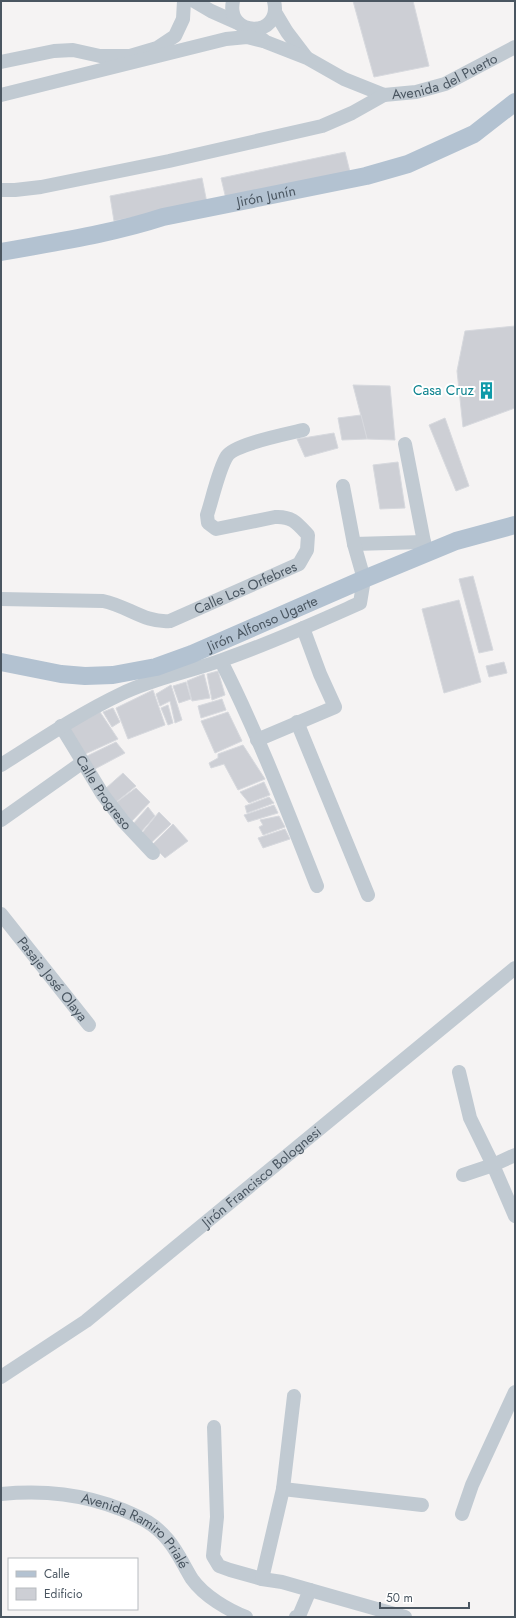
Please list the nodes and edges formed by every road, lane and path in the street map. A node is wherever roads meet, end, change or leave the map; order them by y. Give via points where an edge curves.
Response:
1 (184, 1) edge
2 (194, 1) edge
3 (233, 1) edge
4 (275, 6) edge
5 (244, 26) junction
6 (266, 42) junction
7 (515, 47) edge
8 (306, 58) junction
9 (1, 62) edge
10 (1, 95) edge
11 (384, 95) junction
12 (515, 102) edge
13 (1, 190) edge
14 (1, 252) edge
15 (303, 430) dead end
16 (405, 444) dead end
17 (343, 486) dead end
18 (515, 525) edge
19 (354, 544) junction
20 (426, 548) junction
21 (364, 579) junction
22 (1, 599) edge
23 (303, 628) junction
24 (196, 660) junction
25 (222, 661) junction
26 (1, 662) edge
27 (297, 722) junction
28 (61, 726) junction
29 (257, 740) junction
30 (83, 762) junction
31 (1, 765) edge
32 (1, 820) edge
33 (154, 853) dead end
34 (317, 886) dead end
35 (368, 895) dead end
36 (1, 914) edge
37 (515, 968) edge
38 (89, 1025) dead end
39 (459, 1072) dead end
40 (515, 1155) edge
41 (493, 1165) junction
42 (463, 1175) dead end
43 (515, 1216) edge
44 (1, 1377) edge
45 (515, 1392) edge
46 (294, 1396) dead end
47 (510, 1417) edge
48 (214, 1427) dead end
49 (283, 1489) junction
50 (1, 1494) edge
51 (422, 1505) dead end
52 (462, 1514) dead end
53 (262, 1579) junction
54 (310, 1590) junction
55 (246, 1617) edge
56 (298, 1617) edge
57 (405, 1617) edge

1 - 9 street via 182,18 175,36 157,48 130,56 100,56 73,50 54,51
2 - 5 street, Avenida del Puerto
3 - 5 street via 234,16
4 - 5 street via 272,20 266,26 258,29
4 - 8 street, Avenida del Puerto via 287,32
5 - 6 street, Avenida del Puerto
6 - 8 street, Avenida del Puerto
6 - 10 street via 247,38 226,39
7 - 11 street, Avenida del Puerto via 445,84 416,92
8 - 11 street, Avenida del Puerto via 344,79
11 - 13 street via 322,126 169,161 41,186
12 - 14 main road, Jirón Junín via 474,134 408,164 366,176 177,214 83,237
15 - 22 street, Calle Los Orfebres via 240,447 228,455 207,515 208,523 216,529 275,517 285,517 297,522 308,534 308,550 299,564 170,621 158,622 103,601
16 - 20 street
17 - 19 street
18 - 20 main road, Jirón Alfonso Ugarte
19 - 20 street
19 - 21 street
20 - 21 main road, Jirón Alfonso Ugarte
21 - 23 street via 360,603
21 - 24 main road, Jirón Alfonso Ugarte
23 - 25 street
23 - 27 street via 335,707
24 - 25 street
24 - 26 main road, Jirón Alfonso Ugarte via 113,675 85,676
24 - 28 street via 121,694
25 - 29 street
27 - 29 street
27 - 35 street
28 - 30 street, Calle Progreso
28 - 31 street
29 - 34 street
30 - 32 street
30 - 33 street, Calle Progreso via 123,821
36 - 38 street, Pasaje José Olaya
37 - 44 street, Jirón Francisco Bolognesi via 86,1321
39 - 41 street via 470,1118
40 - 41 street
41 - 42 street
41 - 43 street
45 - 47 street
46 - 49 street
47 - 52 street via 472,1485
48 - 53 street via 217,1517 213,1556 219,1566
49 - 51 street
49 - 53 street
50 - 55 street, Avenida Ramiro Prialé via 60,1493 82,1496 111,1505 155,1525 169,1541 193,1580 230,1610
53 - 54 street
54 - 56 street
54 - 57 street

